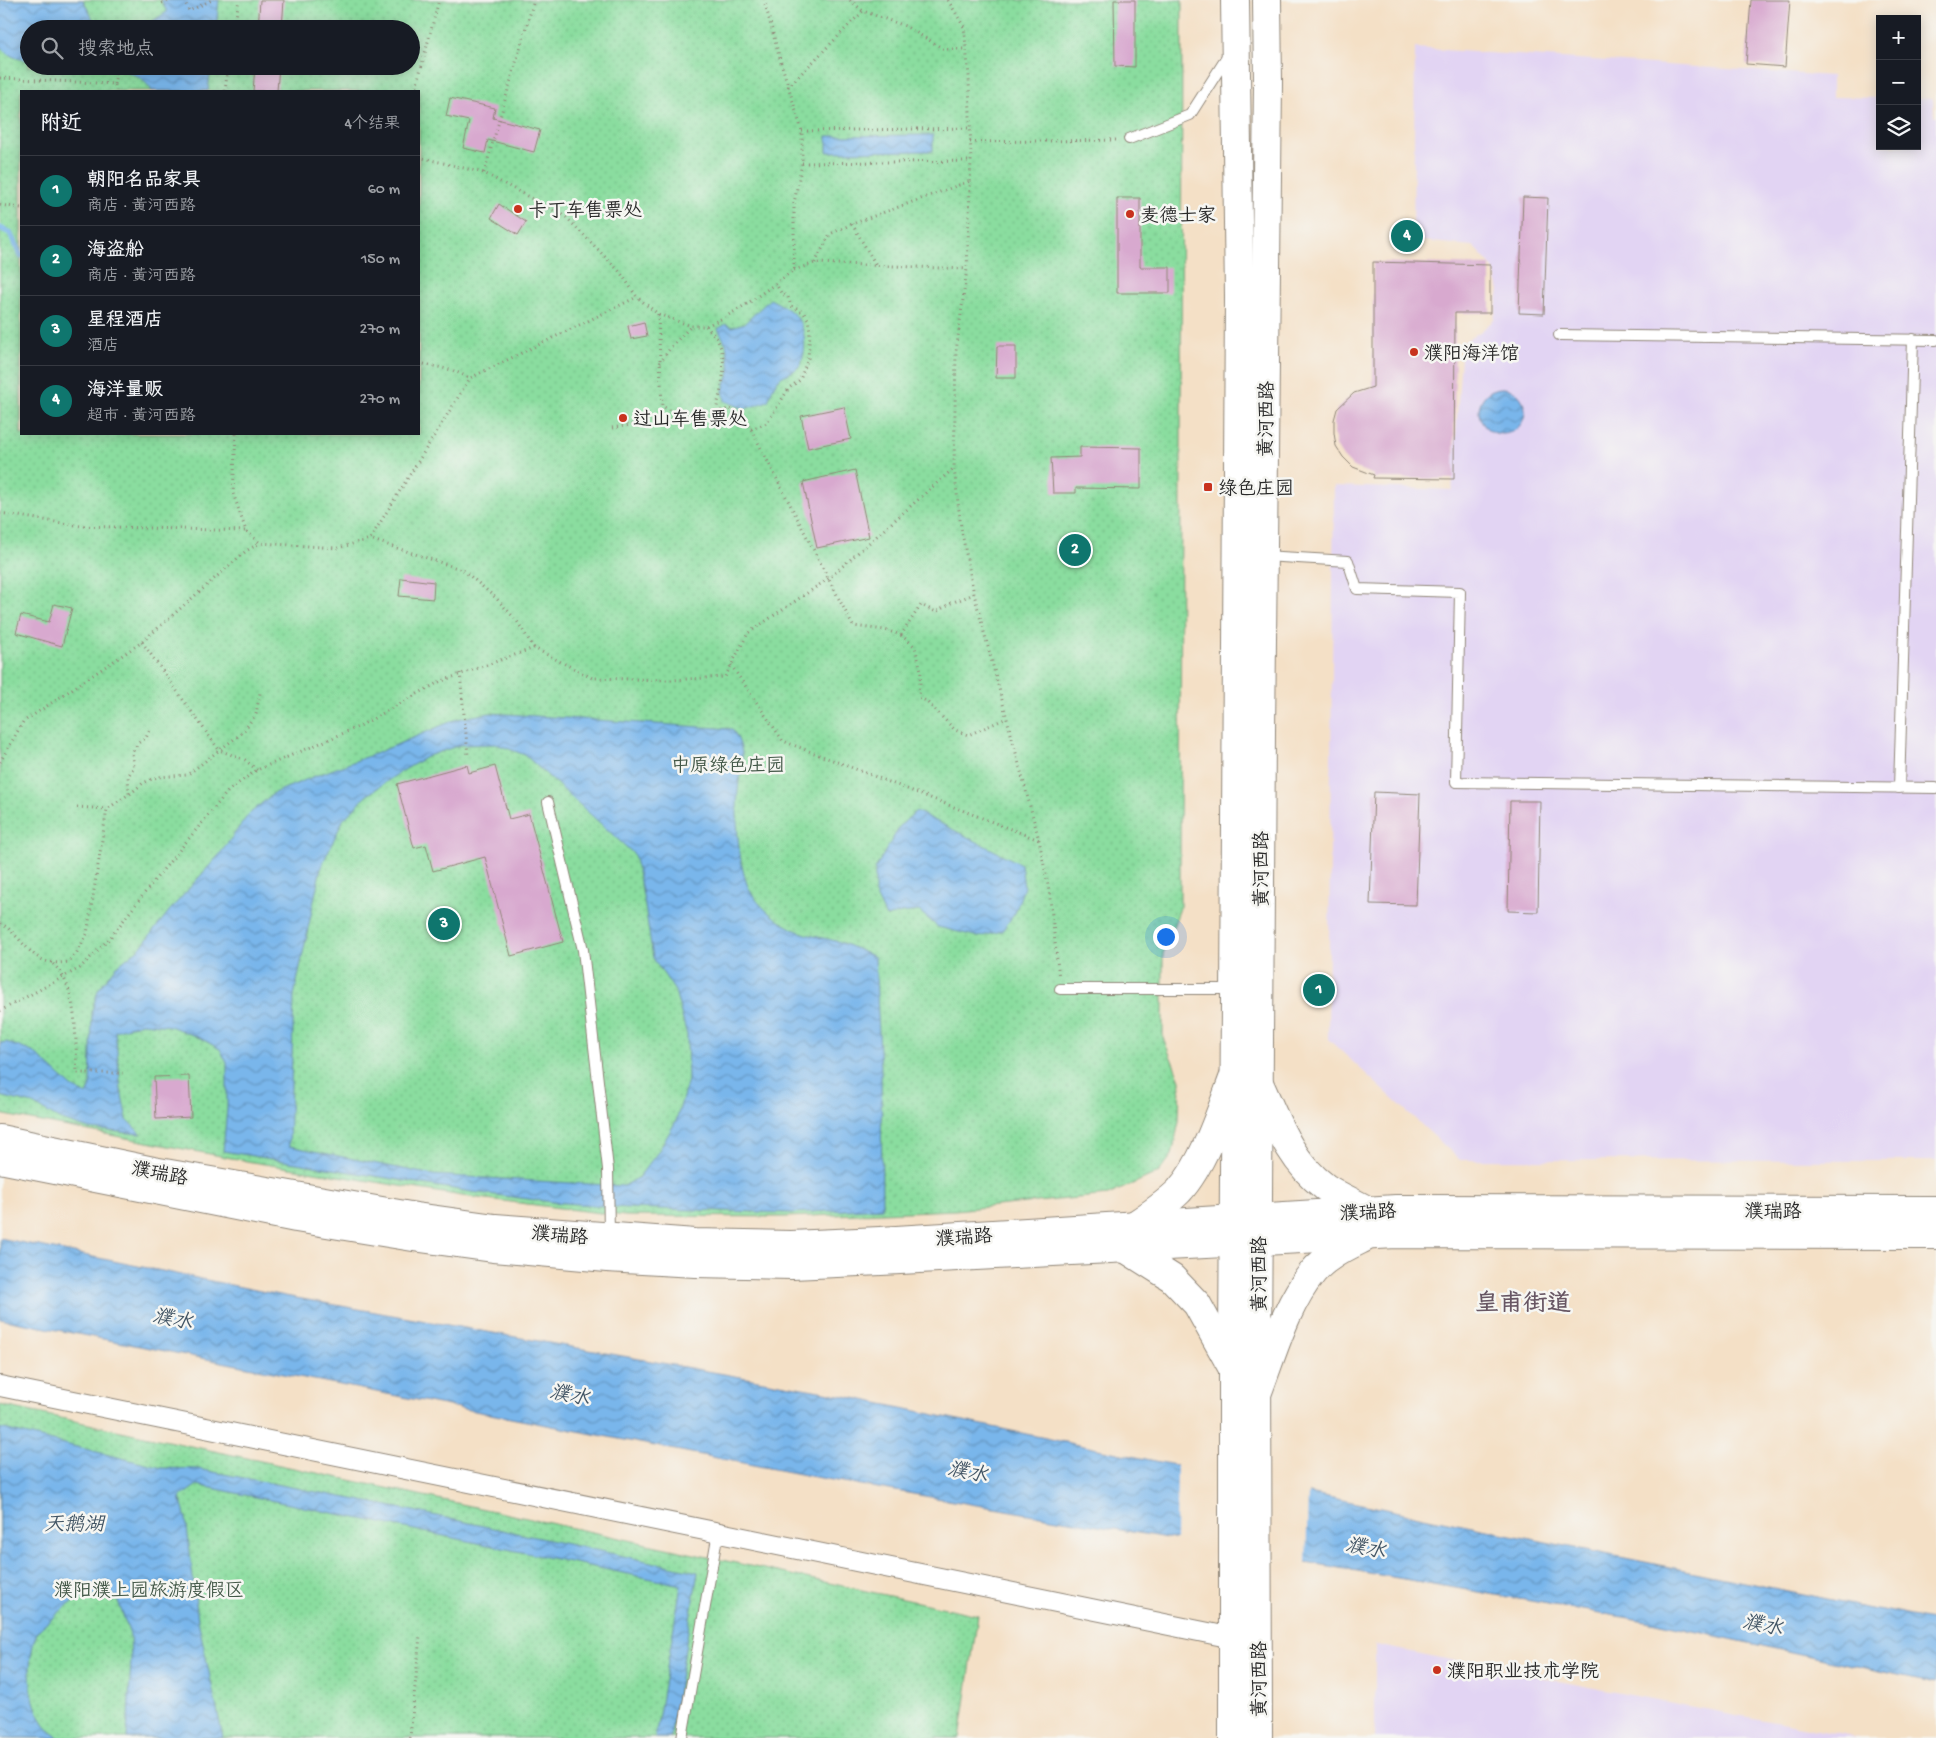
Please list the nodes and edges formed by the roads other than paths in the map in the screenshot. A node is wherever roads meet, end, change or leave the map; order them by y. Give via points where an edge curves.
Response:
1 (1235, 0) edge
2 (1267, 0) edge
3 (1235, 44) junction
4 (1129, 139) road end
5 (1559, 335) dead end
6 (1913, 340) junction
7 (1936, 340) edge
8 (1263, 556) junction
9 (1898, 788) junction
10 (1936, 788) edge
11 (548, 802) dead end
12 (1060, 988) road end
13 (1235, 989) junction
14 (1247, 1080) junction
15 (0, 1139) edge
16 (0, 1160) edge
17 (1936, 1210) edge
18 (1370, 1223) junction
19 (1136, 1224) junction
20 (1246, 1230) junction
21 (1936, 1235) edge
22 (608, 1238) junction
23 (1123, 1248) junction
24 (1233, 1369) junction
25 (0, 1386) edge
26 (1258, 1394) junction
27 (1245, 1455) junction
28 (718, 1532) junction
29 (1245, 1591) junction
30 (1233, 1638) junction
31 (682, 1738) edge
32 (1233, 1738) edge
33 (1258, 1738) edge

1 - 3 main road, 黄河西路
2 - 8 main road, 黄河西路
3 - 4 lane via 1190,115
3 - 13 main road, 黄河西路 via 1239,306
5 - 6 lane
6 - 7 lane
6 - 9 lane
8 - 9 lane via 1348,561 1357,589 1460,592 1456,782
8 - 14 main road, 黄河西路
9 - 10 lane
11 - 22 lane via 583,950 608,1169
12 - 13 lane
13 - 14 main road, 黄河西路
14 - 18 main road via 1301,1166
14 - 19 main road via 1180,1190 1157,1211
14 - 20 main road, 黄河西路
15 - 22 main road, 濮瑞路 via 397,1214 495,1228
16 - 23 main road, 濮瑞路 via 269,1213 413,1237 598,1257 792,1264
17 - 18 main road, 濮瑞路 via 1396,1209
18 - 20 main road, 濮瑞路
18 - 21 main road, 濮瑞路
18 - 26 main road via 1314,1271 1298,1295
19 - 20 main road, 濮瑞路
19 - 22 main road, 濮瑞路 via 792,1245
20 - 23 main road, 濮瑞路
20 - 24 main road, 黄河西路
20 - 26 main road, 黄河西路
23 - 24 main road via 1172,1278 1197,1304
24 - 27 main road, 黄河西路
25 - 28 street
26 - 27 main road, 黄河西路
27 - 29 main road, 黄河西路
28 - 30 street
28 - 31 lane
29 - 30 main road, 黄河西路
29 - 33 main road, 黄河西路
30 - 32 main road, 黄河西路

